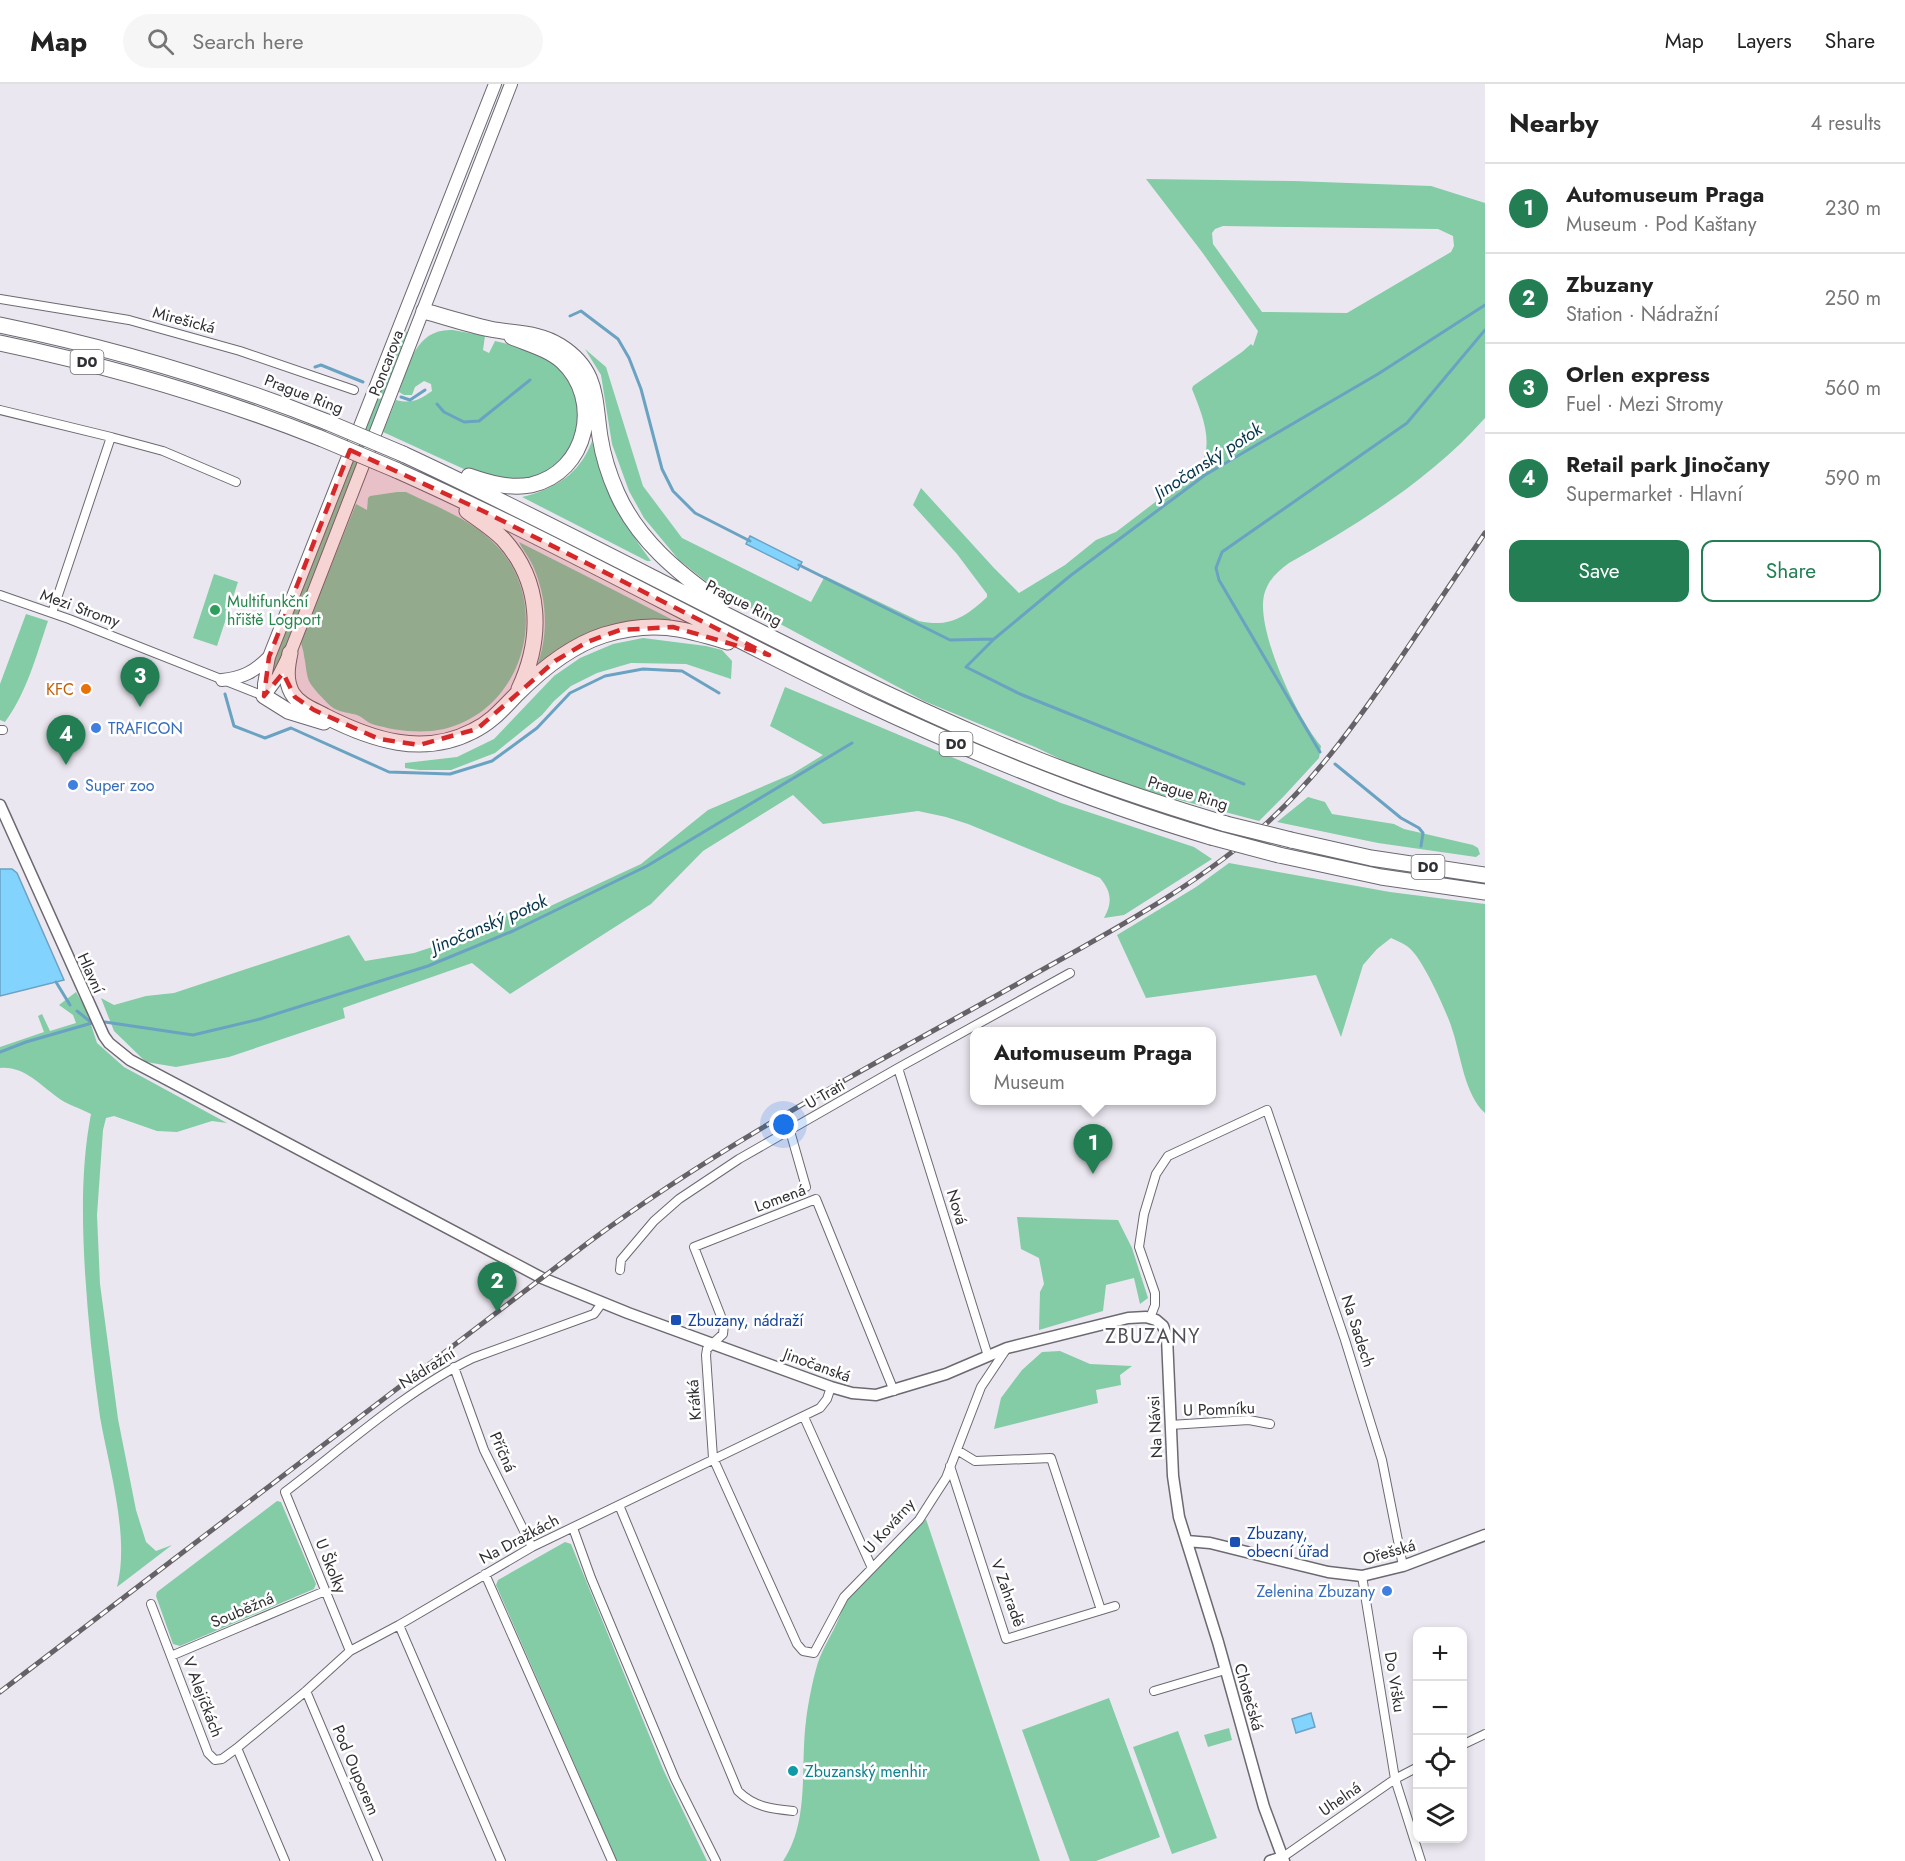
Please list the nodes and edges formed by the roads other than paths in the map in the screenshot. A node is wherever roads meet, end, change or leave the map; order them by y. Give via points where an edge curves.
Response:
1 (495, 84) edge
2 (508, 85) edge
3 (0, 299) edge
4 (407, 307) junction
5 (424, 311) junction
6 (0, 326) edge
7 (494, 330) junction
8 (0, 343) edge
9 (354, 390) dead end
10 (0, 410) edge
11 (111, 436) junction
12 (403, 454) junction
13 (236, 482) dead end
14 (429, 485) junction
15 (0, 595) edge
16 (52, 613) junction
17 (759, 631) junction
18 (290, 653) junction
19 (769, 655) junction
20 (269, 657) junction
21 (222, 680) junction
22 (516, 694) junction
23 (264, 696) junction
24 (314, 710) junction
25 (342, 725) junction
26 (0, 805) edge
27 (1485, 874) edge
28 (1485, 892) edge
29 (1070, 973) dead end
30 (972, 1027) edge
31 (970, 1028) edge
32 (898, 1068) junction
33 (790, 1131) junction
34 (806, 1187) dead end
35 (517, 1265) joint
36 (620, 1270) dead end
37 (602, 1303) junction
38 (1150, 1318) junction
39 (714, 1344) junction
40 (1007, 1348) junction
41 (988, 1356) junction
42 (454, 1367) junction
43 (831, 1387) junction
44 (894, 1391) junction
45 (804, 1417) junction
46 (1270, 1424) dead end
47 (1170, 1425) junction
48 (957, 1450) junction
49 (713, 1458) junction
50 (950, 1466) junction
51 (285, 1492) joint
52 (619, 1505) junction
53 (573, 1528) junction
54 (1485, 1535) edge
55 (1186, 1541) junction
56 (532, 1546) junction
57 (1403, 1566) junction
58 (872, 1568) junction
59 (485, 1574) junction
60 (1362, 1576) junction
61 (325, 1592) junction
62 (151, 1604) dead end
63 (1115, 1606) dead end
64 (1101, 1610) junction
65 (399, 1625) junction
66 (350, 1651) junction
67 (171, 1656) junction
68 (1225, 1670) junction
69 (306, 1691) junction
70 (1154, 1691) dead end
71 (1485, 1734) edge
72 (1467, 1743) edge
73 (237, 1749) junction
74 (1413, 1770) edge
75 (1395, 1779) junction
76 (794, 1811) dead end
77 (1283, 1859) edge
78 (285, 1861) edge
79 (378, 1861) edge
80 (501, 1861) edge
81 (612, 1861) edge
82 (716, 1861) edge
83 (1270, 1861) edge
84 (1421, 1861) edge

1 - 4 main road, Poncarova
2 - 5 main road, Poncarova
3 - 9 street, Mirešická via 129,320 240,351
4 - 5 main road
4 - 20 main road, Poncarova
5 - 7 highway
5 - 18 main road, Poncarova
6 - 12 highway, Prague Ring / D0, bridge via 177,369 327,422
7 - 12 highway via 550,353 575,377 582,390 586,415 584,435 575,454 547,479 513,486 485,482
7 - 17 highway via 549,339 578,362 596,396 600,440 610,475 635,523 672,566
8 - 14 highway, D0, bridge via 91,363 234,406
10 - 11 street
11 - 13 street via 163,451
11 - 16 street
12 - 17 highway, Prague Ring / D0
14 - 19 highway, D0
14 - 22 highway via 498,535 528,578 536,630 529,666
15 - 16 street, Mezi Stromy
16 - 21 street, Mezi Stromy
17 - 27 highway, Prague Ring / D0, bridge via 920,709 1126,792 1291,840 1371,858
18 - 23 main road, Poncarova
18 - 24 highway via 290,688 299,701
19 - 22 highway via 686,629 639,627 601,636 571,650
19 - 28 highway, D0, bridge via 999,762 1106,803 1279,855
20 - 21 main road via 251,673
20 - 23 main road, Poncarova
21 - 23 street, Mezi Stromy
22 - 25 highway via 484,725 444,742 400,744
23 - 24 highway
23 - 25 highway via 299,716
24 - 25 highway
26 - 35 street, Hlavní via 109,1043 130,1060
29 - 30 street, U Trati
31 - 32 street, U Trati
32 - 33 street, U Trati
32 - 41 street, Nová
33 - 34 street
33 - 36 street, U Trati via 679,1199 621,1260
35 - 37 street, Jinočanská
37 - 39 street, Jinočanská
37 - 42 street, Nádražní via 594,1314
38 - 40 street, Jinočanská via 1128,1318
38 - 47 street, Na Návsi via 1163,1326 1167,1337
38 - 57 street, Na Sadech via 1155,1293 1139,1247 1156,1174 1168,1156 1268,1110 1382,1460
39 - 43 street, Jinočanská
39 - 44 street, Lomená via 723,1334 724,1324 694,1247 816,1199
39 - 49 street, Krátká via 706,1355
40 - 41 street, Jinočanská
40 - 48 street, U Kovárny via 981,1387
41 - 44 street, Jinočanská
42 - 51 street, Nádražní via 417,1390
42 - 56 street, Příčná via 484,1450
43 - 44 street, Jinočanská via 862,1395
43 - 45 street, Na Dražkách via 820,1408
45 - 49 street, Na Dražkách
45 - 58 street
46 - 47 street, U Pomníku via 1249,1420
47 - 55 street, Na Návsi via 1176,1496
48 - 50 street, U Kovárny
48 - 64 street via 975,1461 1051,1458
49 - 52 street, Na Dražkách
49 - 58 street, U Kovárny via 803,1651 814,1653 844,1597
50 - 58 street, U Kovárny via 919,1520
50 - 64 street, V Zahradě via 1006,1639
51 - 61 street, U Školky
52 - 53 street, Na Dražkách
52 - 76 street via 738,1791 748,1801
53 - 56 street, Na Dražkách
53 - 82 street via 675,1779
54 - 57 street, Ořešská
55 - 60 street, Ořešská
55 - 68 street, Chotečská
56 - 59 street, Na Dražkách
57 - 60 street, Ořešská
59 - 65 street, Na Dražkách
59 - 81 street
60 - 75 street, Do Vršku
61 - 66 street, U Školky
61 - 67 street, Souběžná
62 - 67 street, V Alejíčkách
63 - 64 street, V Zahradě
65 - 66 street, Na Dražkách
65 - 80 street
66 - 69 street, Na Dražkách
67 - 73 street, V Alejíčkách via 208,1753 215,1760
68 - 70 street
68 - 77 street, Chotečská via 1264,1808
69 - 73 street, Na Dražkách
69 - 79 street, Pod Ouporem
71 - 72 street
73 - 78 street, V Alejíčkách
74 - 75 street, Uhelná
75 - 77 street, Uhelná
75 - 84 street, Do Vršku
77 - 83 street

